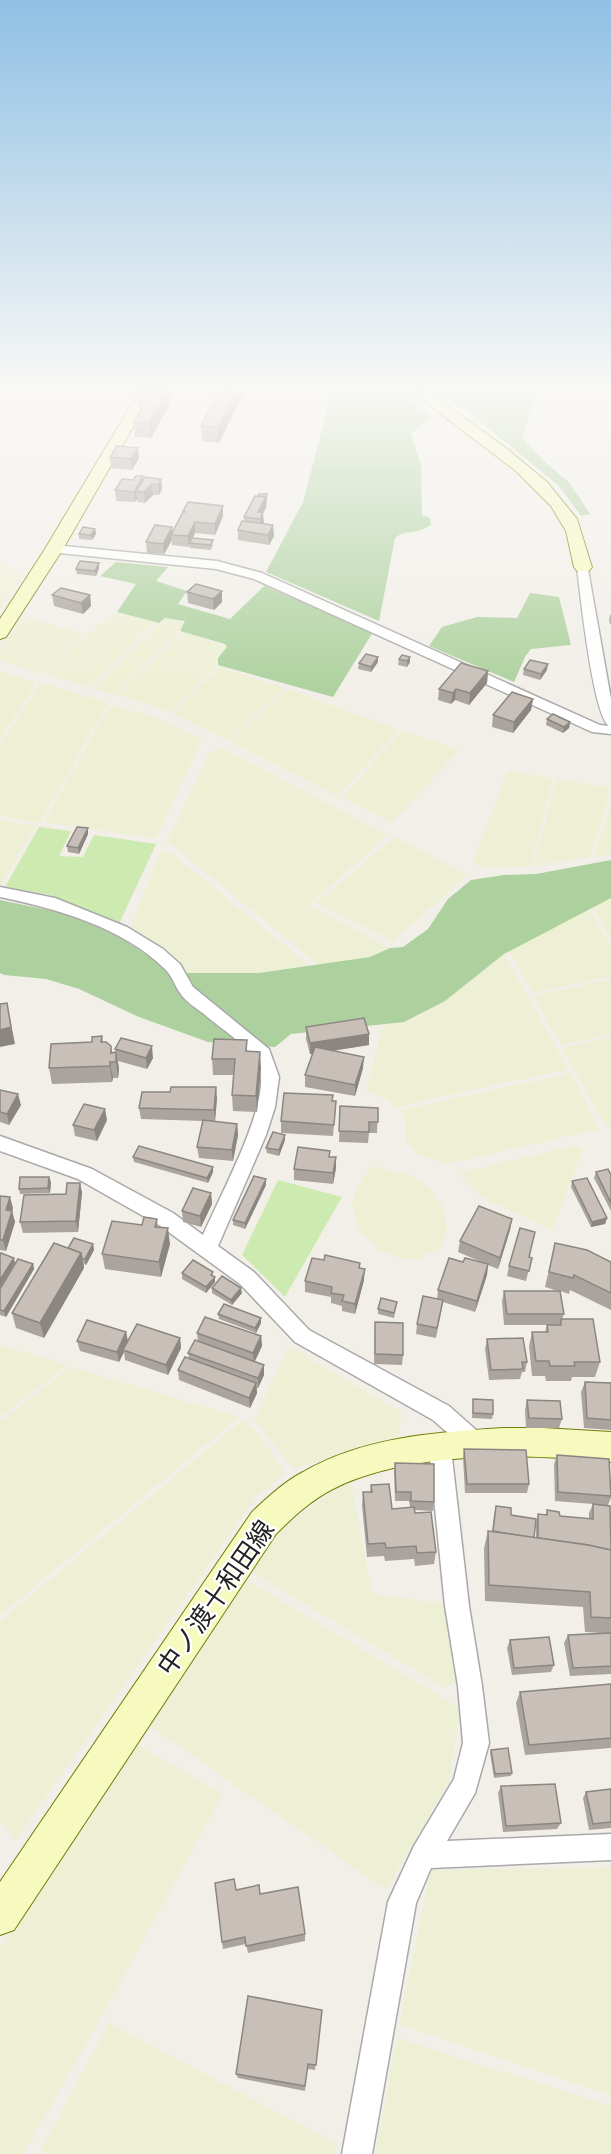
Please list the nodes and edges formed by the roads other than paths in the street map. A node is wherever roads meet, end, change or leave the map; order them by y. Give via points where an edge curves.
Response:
1 (87, 493) edge
2 (547, 493) edge
3 (54, 549) junction
4 (583, 567) joint
5 (0, 633) edge
6 (611, 722) edge
7 (611, 730) edge
8 (0, 892) edge
9 (0, 1143) edge
10 (207, 1248) junction
11 (476, 1444) junction
12 (611, 1447) edge
13 (440, 1449) junction
14 (611, 1847) edge
15 (423, 1855) junction
16 (0, 1916) edge
17 (357, 2154) edge

1 - 3 street
2 - 4 street via 559,505 577,538
3 - 5 street
3 - 7 street via 236,569 293,590 597,729
4 - 6 street via 600,681
8 - 10 street via 49,902 139,942 174,968 187,991 263,1054 270,1077 266,1107
9 - 10 street via 85,1174 166,1219
10 - 11 street via 247,1278 302,1336 441,1413
11 - 12 street, 中ノ渡十和田線
11 - 13 street, 中ノ渡十和田線
13 - 15 street via 476,1743 466,1784
13 - 16 street, 中ノ渡十和田線 via 369,1459 322,1478 286,1502 264,1523
14 - 15 street
15 - 17 street via 402,1902

